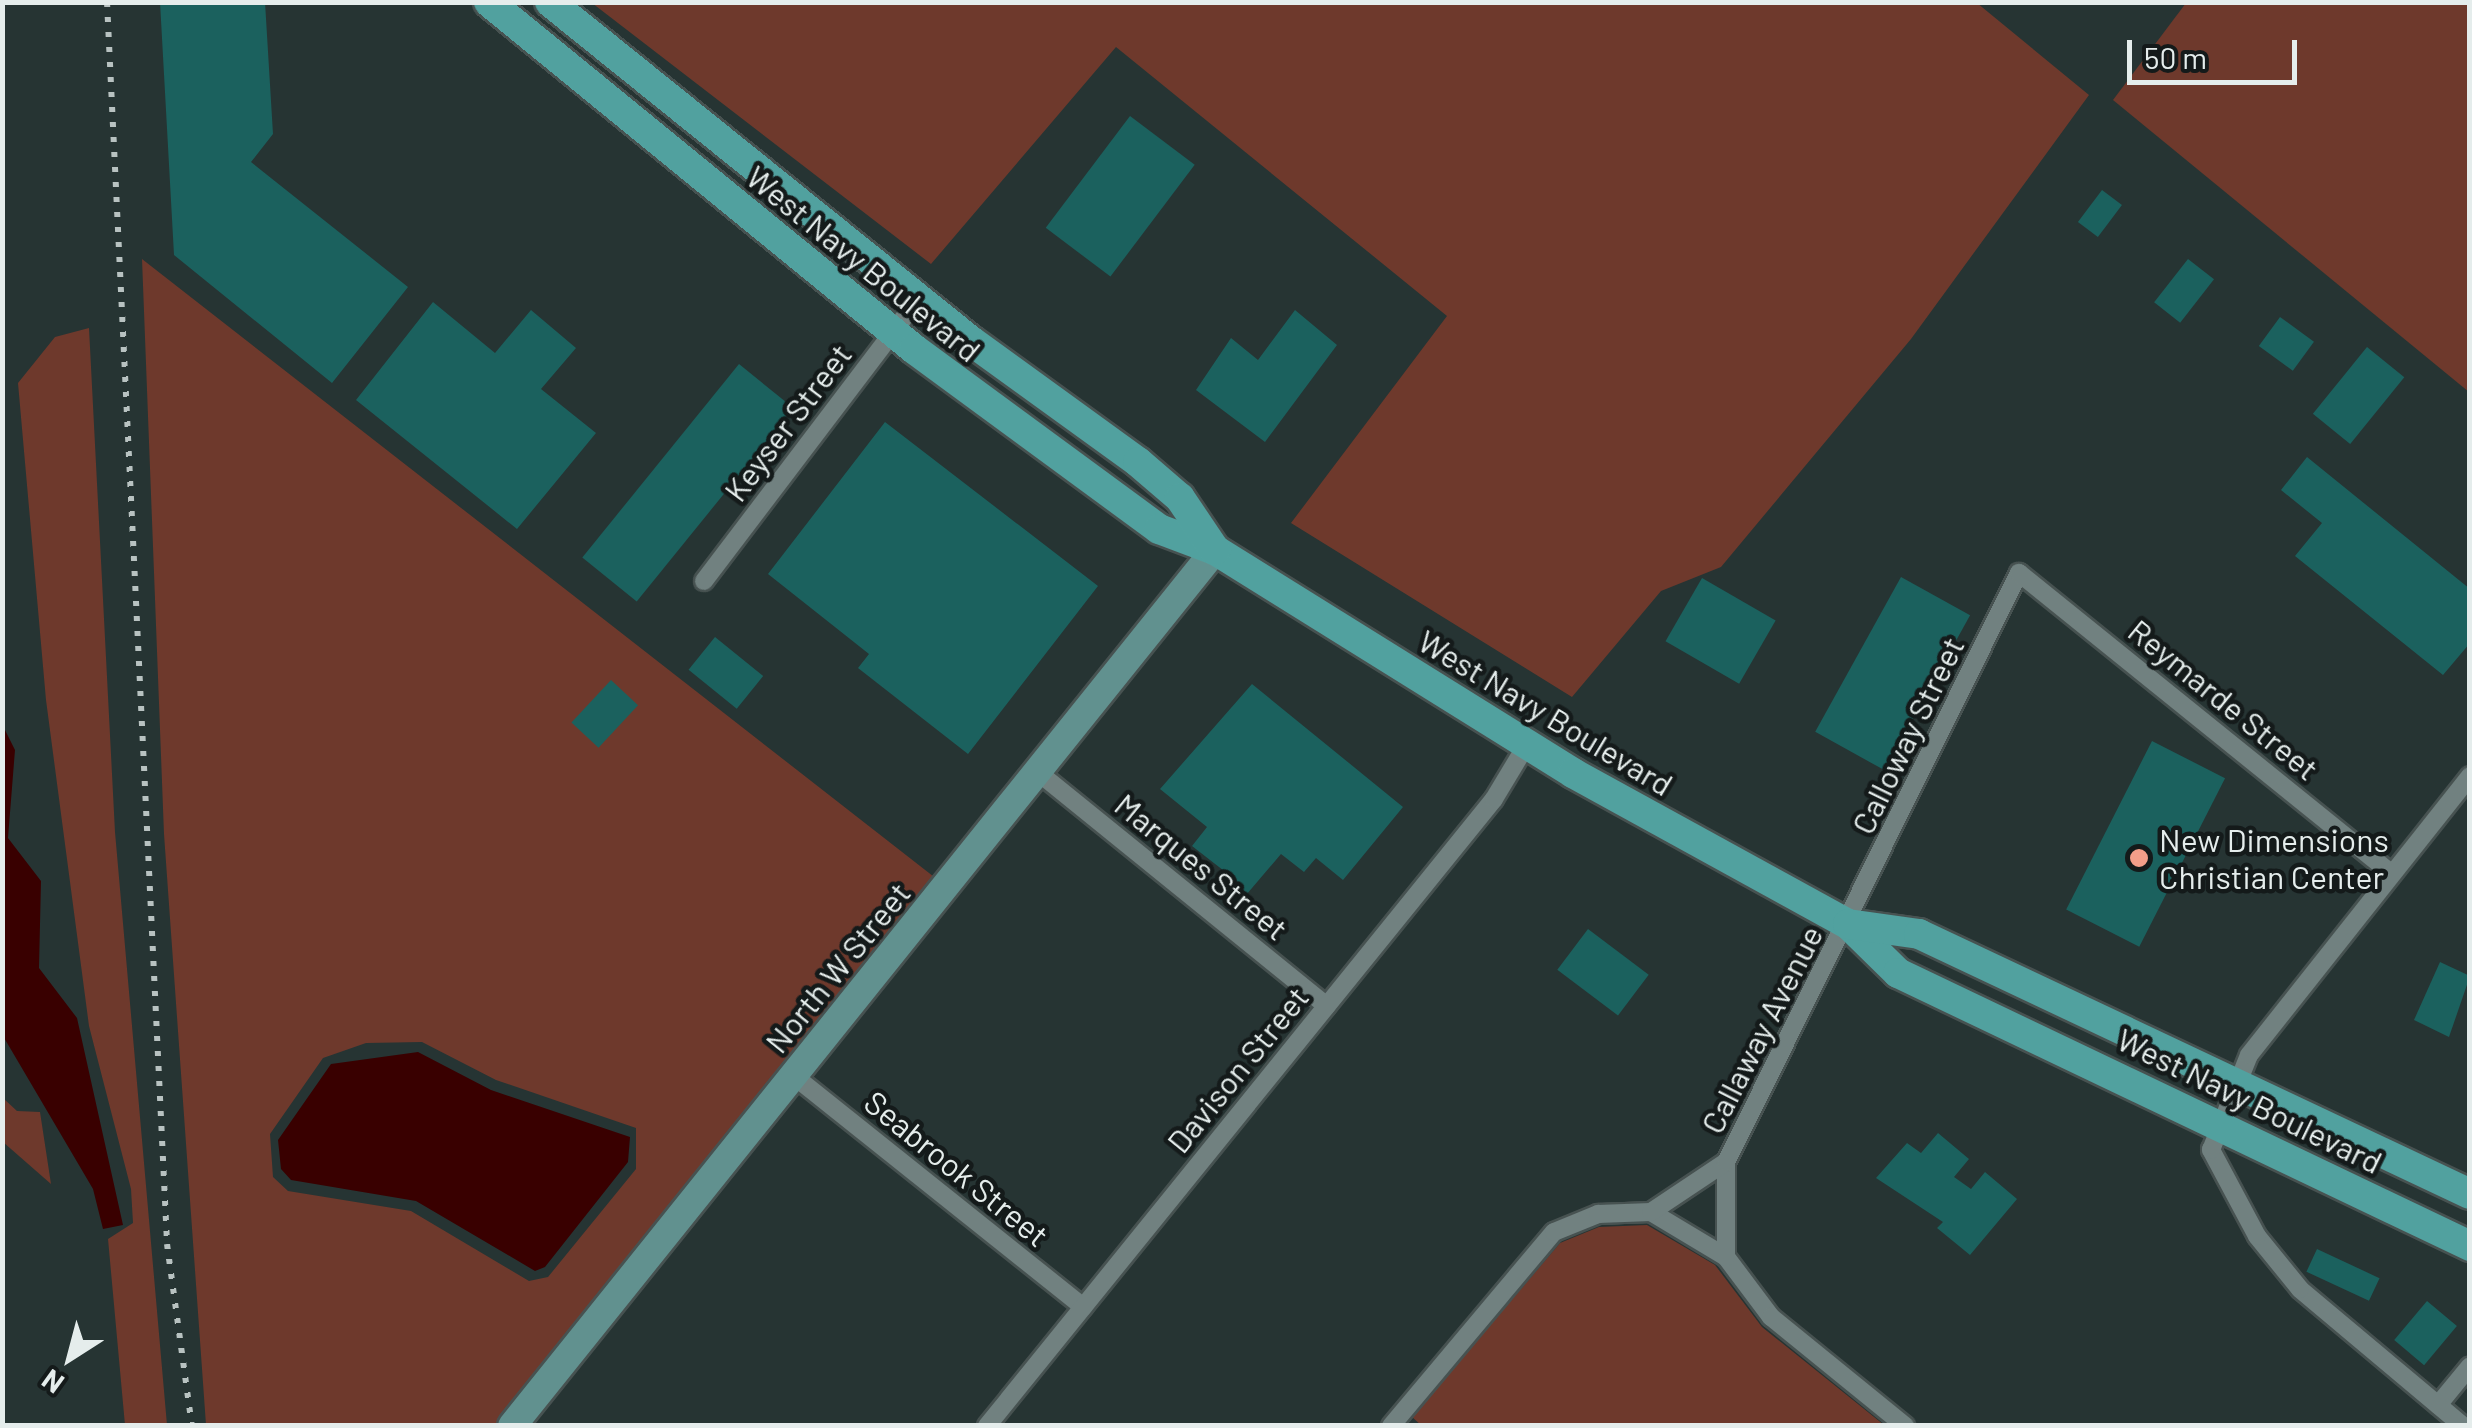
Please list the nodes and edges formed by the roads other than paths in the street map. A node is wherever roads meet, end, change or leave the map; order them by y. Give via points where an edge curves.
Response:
1 (489, 2) edge
2 (550, 2) edge
3 (918, 298) junction
4 (892, 332) junction
5 (1215, 550) junction
6 (2018, 573) joint
7 (704, 581) dead end
8 (1527, 744) junction
9 (1039, 773) junction
10 (2470, 776) edge
11 (2391, 873) junction
12 (1848, 924) junction
13 (1326, 1006) junction
14 (794, 1076) junction
15 (2235, 1082) junction
16 (2218, 1120) junction
17 (1726, 1162) junction
18 (2470, 1194) edge
19 (1652, 1212) junction
20 (2470, 1246) edge
21 (1726, 1257) junction
22 (1083, 1307) junction
23 (2470, 1366) edge
24 (2438, 1405) junction
25 (1396, 1424) edge
26 (512, 1426) edge
27 (987, 1426) edge
28 (1905, 1426) edge
29 (2463, 1426) edge

1 - 4 main road, West Navy Boulevard
2 - 3 main road, West Navy Boulevard
3 - 4 street, Keyser Street
3 - 5 main road, West Navy Boulevard via 1180,498
4 - 5 main road, West Navy Boulevard via 1159,528
4 - 7 street, Keyser Street
5 - 8 main road, West Navy Boulevard
5 - 9 main road, North W Street
6 - 11 street, Reymarde Street
6 - 12 street, Calloway Street
8 - 12 main road, West Navy Boulevard
8 - 13 street, Davison Street via 1494,800
9 - 13 street, Marques Street
9 - 14 main road, North W Street
10 - 11 street
11 - 15 street
12 - 15 main road, West Navy Boulevard via 1920,934
12 - 16 main road, West Navy Boulevard via 1898,973
12 - 17 street, Callaway Avenue
13 - 22 street, Davison Street
14 - 22 street, Seabrook Street
14 - 26 main road, North W Street
15 - 16 street
15 - 18 main road, West Navy Boulevard
16 - 20 main road, West Navy Boulevard
16 - 24 street via 2214,1162 2274,1260 2321,1311
17 - 19 street, Callaway Avenue
17 - 21 street, Callaway Avenue
19 - 21 street
19 - 25 street, Callaway Avenue via 1575,1221 1536,1247
21 - 28 street via 1771,1318
22 - 27 street, Davison Street
23 - 24 street
24 - 29 street

